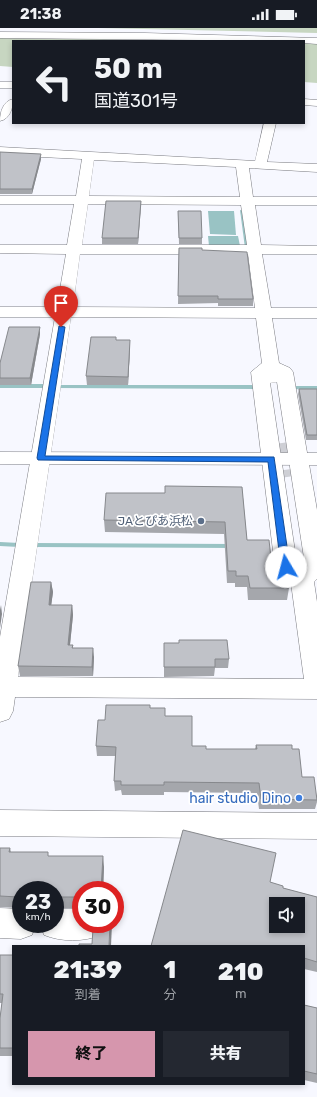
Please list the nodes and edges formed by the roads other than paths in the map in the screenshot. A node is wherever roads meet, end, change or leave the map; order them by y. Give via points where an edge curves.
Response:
1 (0, 31) edge
2 (0, 35) edge
3 (317, 36) edge
4 (284, 40) edge
5 (305, 41) edge
6 (317, 41) edge
7 (0, 85) edge
8 (12, 85) edge
9 (0, 95) edge
10 (12, 95) edge
11 (305, 102) edge
12 (317, 102) edge
13 (12, 103) edge
14 (0, 118) edge
15 (270, 124) edge
16 (0, 151) edge
17 (89, 155) junction
18 (242, 163) junction
19 (260, 164) junction
20 (317, 168) edge
21 (0, 200) edge
22 (82, 200) junction
23 (247, 201) junction
24 (317, 201) edge
25 (0, 249) edge
26 (74, 249) junction
27 (255, 250) junction
28 (317, 250) edge
29 (0, 312) edge
30 (64, 312) junction
31 (264, 313) junction
32 (317, 313) edge
33 (271, 365) junction
34 (277, 451) junction
35 (0, 458) edge
36 (41, 458) junction
37 (301, 465) edge
38 (302, 579) junction
39 (317, 680) edge
40 (2, 687) edge
41 (317, 689) edge
42 (0, 711) edge
43 (0, 823) edge
44 (317, 826) edge
45 (0, 923) edge
46 (12, 924) edge

1 - 3 main road
2 - 4 main road
5 - 6 main road
7 - 8 main road
9 - 10 main road
11 - 12 main road
13 - 14 main road
15 - 19 main road
16 - 17 main road
17 - 18 main road
17 - 22 main road
18 - 19 main road
18 - 23 main road
19 - 20 main road
21 - 22 main road
22 - 23 main road
22 - 26 main road
23 - 24 main road
23 - 27 main road
25 - 26 main road
26 - 27 main road
26 - 30 main road
27 - 28 main road
27 - 31 main road
29 - 30 main road
30 - 31 main road
30 - 36 main road
31 - 32 main road
31 - 33 main road
33 - 34 main road via 260,372
33 - 37 main road via 284,372
34 - 36 main road
34 - 37 main road
34 - 38 main road via 286,567
35 - 36 main road
36 - 40 main road
37 - 38 main road
38 - 39 main road
40 - 41 main road
40 - 42 main road
43 - 44 main road
45 - 46 main road

